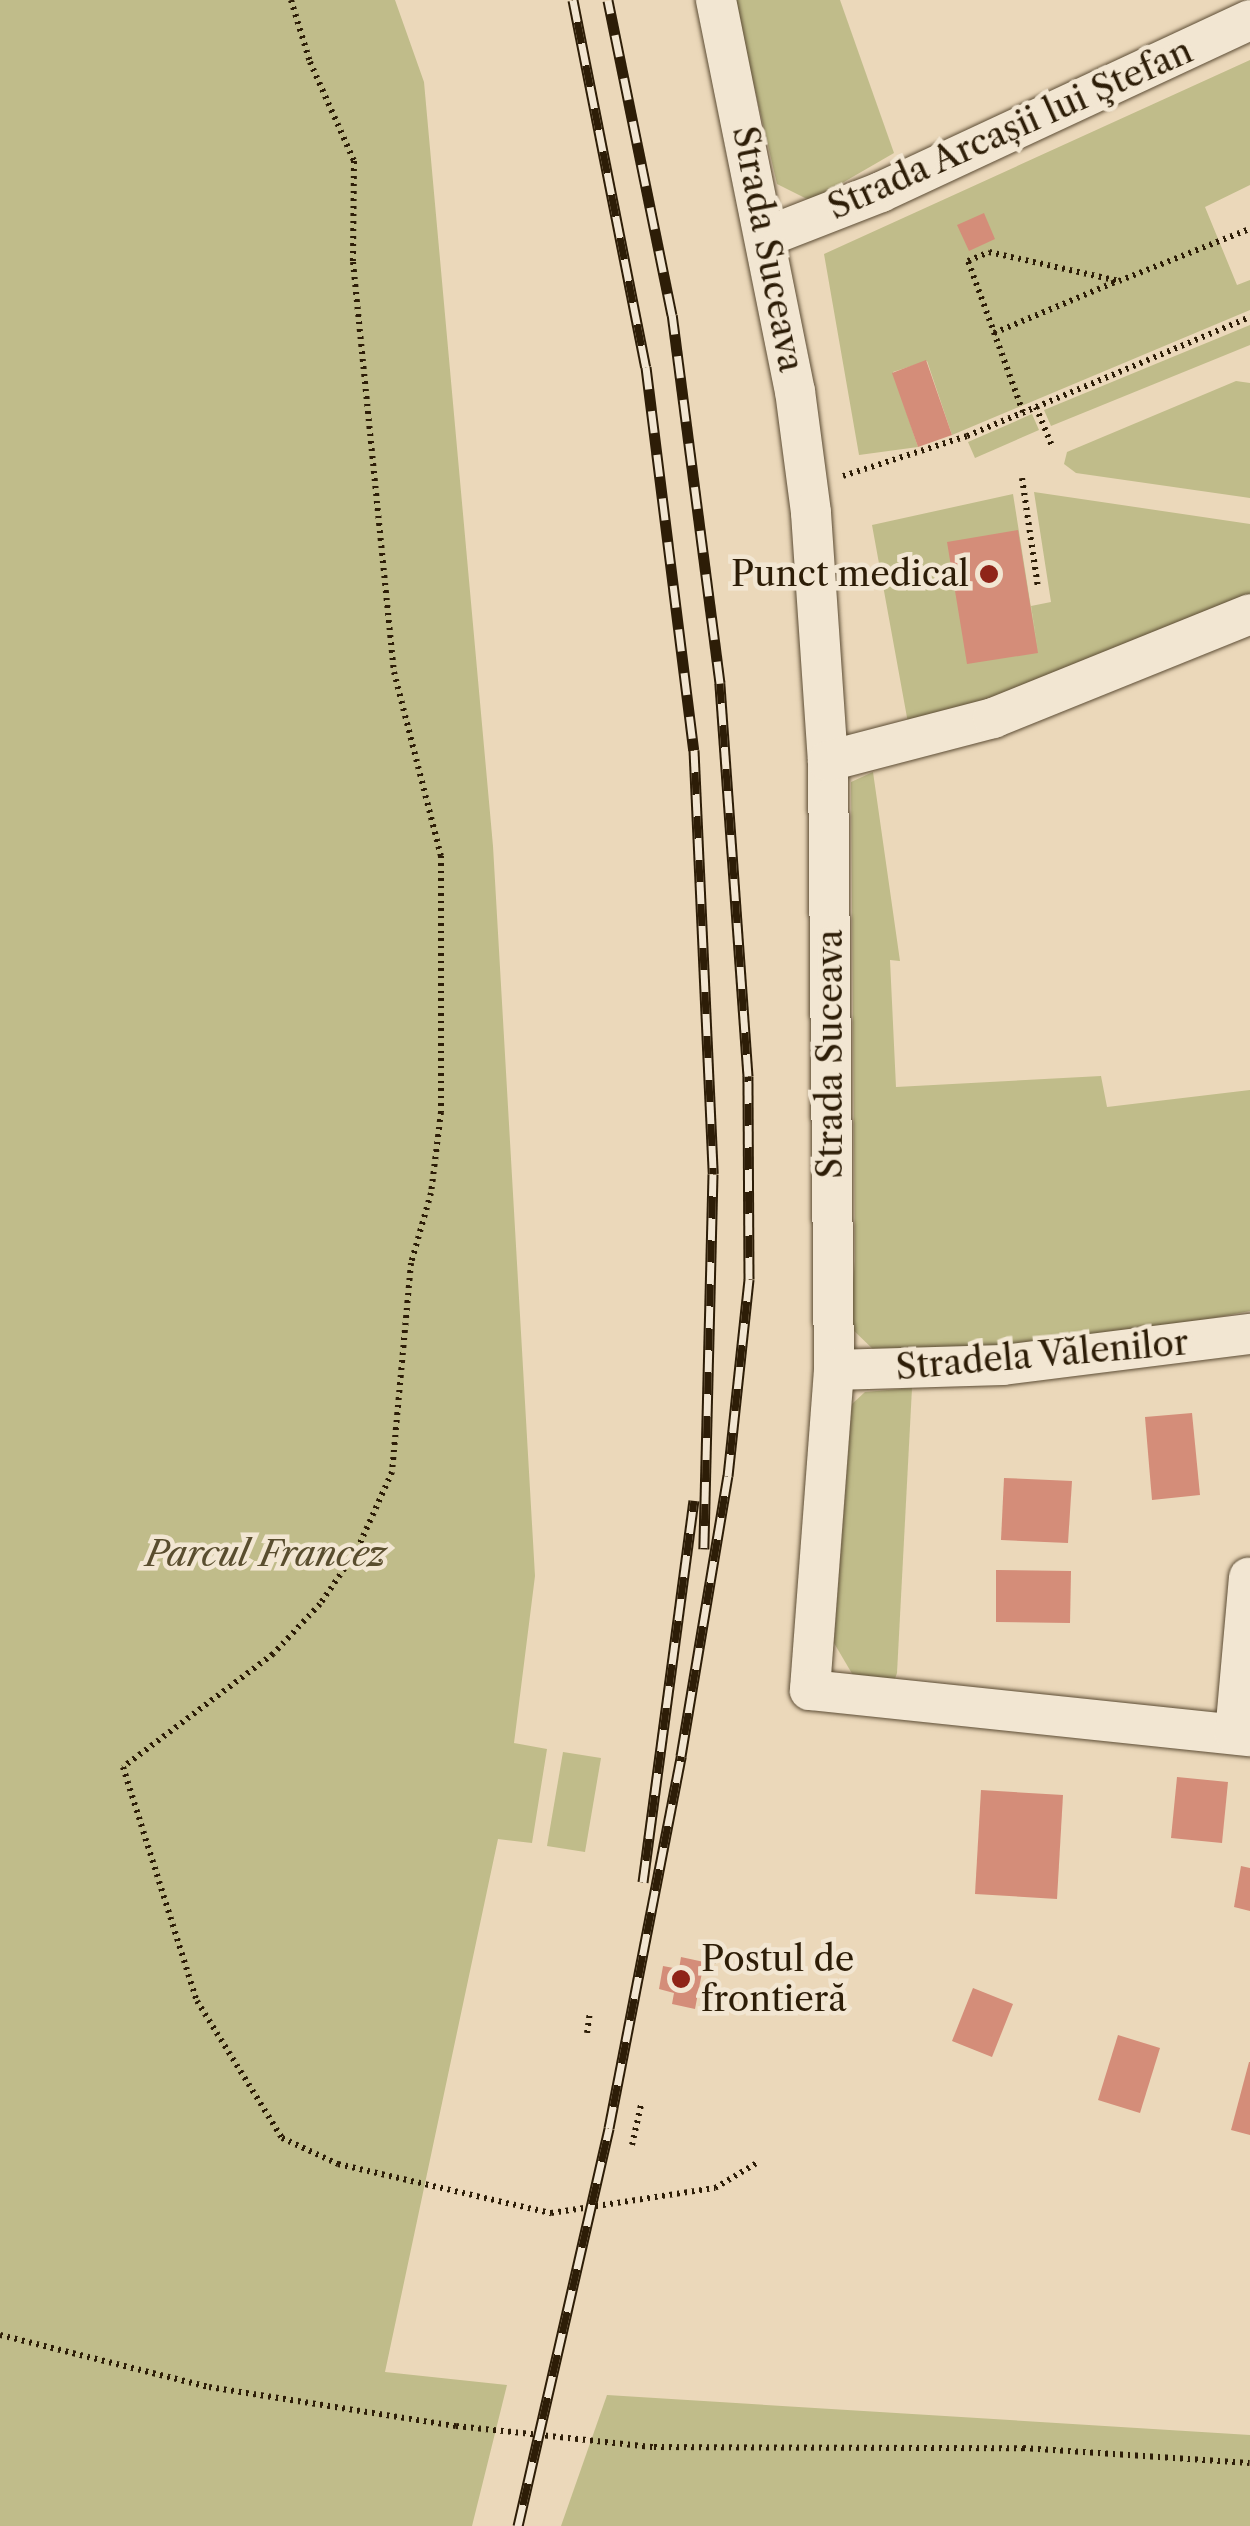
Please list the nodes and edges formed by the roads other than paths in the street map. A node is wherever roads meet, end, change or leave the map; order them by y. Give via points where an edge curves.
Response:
1 (716, 0) edge
2 (1250, 20) edge
3 (768, 236) junction
4 (1250, 614) edge
5 (828, 761) junction
6 (1250, 1334) edge
7 (834, 1370) junction
8 (1250, 1578) edge
9 (1242, 1735) edge

1 - 3 street, Strada Suceava
2 - 3 street, Strada Arcașii lui Ştefan via 881,192
3 - 5 street, Strada Suceava via 808,486
4 - 5 street via 993,718
5 - 7 street, Strada Suceava
6 - 7 street, Stradela Vălenilor via 1003,1365
7 - 9 street, Strada Suceava via 810,1690
8 - 9 street, Strada Suceava

